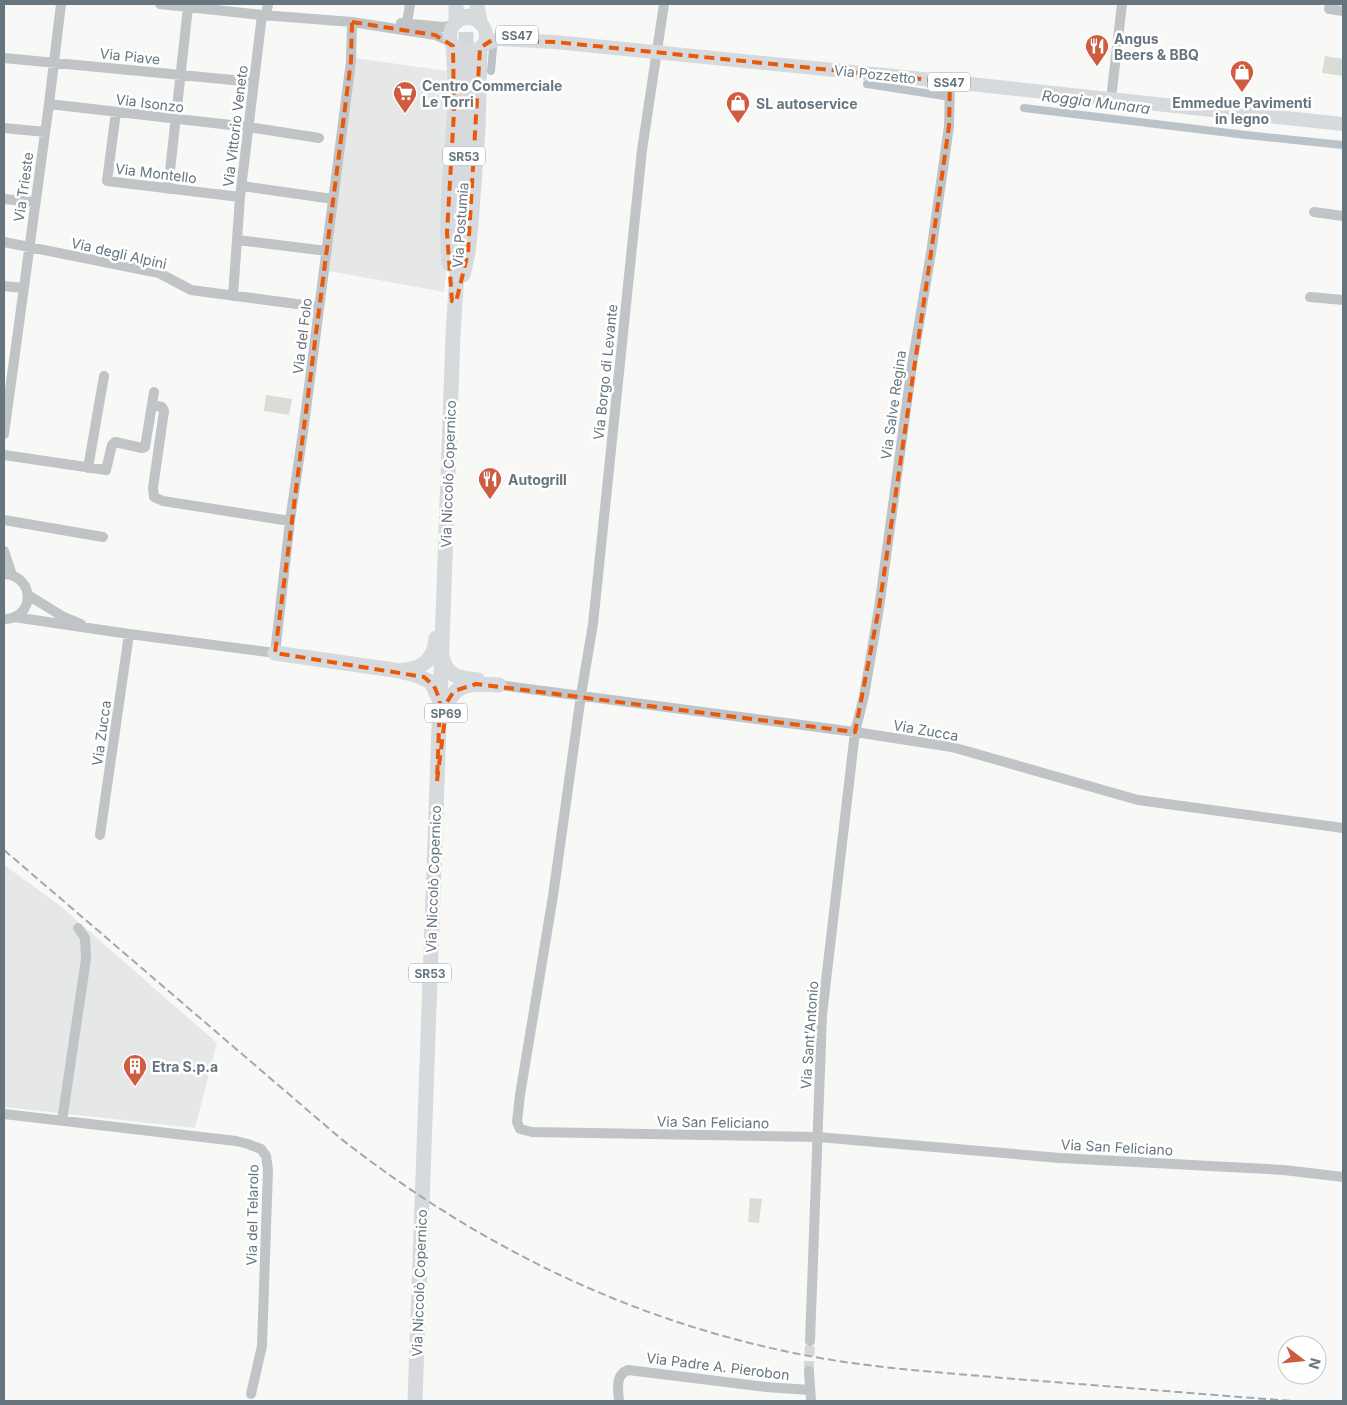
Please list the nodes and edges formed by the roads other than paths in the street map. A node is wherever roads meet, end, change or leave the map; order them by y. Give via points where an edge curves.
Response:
1 (61, 4) edge
2 (160, 4) edge
3 (268, 4) edge
4 (410, 4) edge
5 (664, 4) edge
6 (1122, 4) edge
7 (1330, 4) edge
8 (466, 5) edge
9 (188, 7) junction
10 (1343, 10) edge
11 (264, 15) junction
12 (352, 22) junction
13 (455, 24) junction
14 (481, 24) junction
15 (406, 27) junction
16 (555, 42) junction
17 (452, 44) junction
18 (482, 46) junction
19 (656, 52) junction
20 (4, 58) edge
21 (54, 62) junction
22 (467, 64) tunnel mouth
23 (180, 75) junction
24 (254, 82) junction
25 (950, 82) junction
26 (1111, 99) junction
27 (49, 104) junction
28 (116, 112) junction
29 (176, 120) junction
30 (1343, 124) edge
31 (248, 127) junction
32 (4, 128) edge
33 (45, 132) junction
34 (319, 138) dead end
35 (168, 189) junction
36 (241, 192) junction
37 (4, 199) edge
38 (333, 199) junction
39 (35, 202) junction
40 (1314, 212) dead end
41 (1343, 216) edge
42 (238, 240) junction
43 (4, 242) edge
44 (29, 247) junction
45 (327, 251) junction
46 (4, 286) edge
47 (23, 288) junction
48 (233, 296) junction
49 (1310, 297) dead end
50 (1343, 300) edge
51 (319, 307) junction
52 (452, 335) junction
53 (452, 356) joint
54 (8, 362) edge
55 (104, 376) dead end
56 (154, 392) dead end
57 (152, 405) junction
58 (4, 434) edge
59 (4, 455) edge
60 (88, 468) junction
61 (4, 520) edge
62 (290, 521) junction
63 (103, 537) dead end
64 (4, 551) edge
65 (8, 575) edge
66 (444, 575) junction
67 (28, 595) junction
68 (7, 619) edge
69 (91, 629) junction
70 (129, 634) junction
71 (442, 648) junction
72 (275, 653) junction
73 (394, 670) junction
74 (499, 685) junction
75 (581, 694) junction
76 (440, 700) junction
77 (856, 732) junction
78 (437, 781) junction
79 (1343, 828) edge
80 (100, 835) dead end
81 (78, 928) dead end
82 (4, 1114) edge
83 (62, 1121) junction
84 (818, 1137) junction
85 (1343, 1176) edge
86 (810, 1341) tunnel mouth
87 (809, 1371) tunnel mouth
88 (810, 1390) junction
89 (251, 1394) dead end
90 (415, 1401) edge
91 (619, 1401) edge
92 (811, 1401) edge

1 - 21 street, Via Trieste
2 - 9 street
3 - 11 street, Via Vittorio Veneto
4 - 15 street
5 - 19 street, Via Borgo di Levante
6 - 26 street
7 - 10 street via 1328,9
8 - 13 highway
8 - 14 highway
9 - 11 street
9 - 23 street
11 - 12 street
11 - 24 street, Via Vittorio Veneto
12 - 15 street
12 - 38 street, Via del Folo via 351,62
13 - 14 main road, SS47 via 471,18
13 - 15 street
13 - 17 main road via 450,31
14 - 16 main road, Via Pozzetto / SS47 via 506,34
14 - 18 main road, SS47 via 485,37
15 - 17 street via 435,35
16 - 18 main road, Via Pozzetto / SS47 via 498,39
16 - 19 main road, Via Pozzetto / SS47
17 - 18 main road, SS47 via 466,54 476,52
17 - 52 highway via 454,112 447,233
18 - 52 highway via 468,253
19 - 25 main road, Via Pozzetto / SS47
19 - 75 street, Via Borgo di Levante via 642,150 593,624
20 - 21 street, Via Piave
21 - 23 street, Via Piave
21 - 27 street, Via Trieste
22 - 52 highway, Via Postumia / SR53
23 - 24 street, Via Piave
23 - 29 street
24 - 31 street, Via Vittorio Veneto
25 - 26 main road, Via Pozzetto / SS47
25 - 77 street, Via Salve Regina via 950,126 912,365 879,608
26 - 30 main road, Via Pozzetto / SS47
27 - 28 street, Via Isonzo
27 - 33 street, Via Trieste
28 - 29 street, Via Isonzo
28 - 35 street, Via Montello via 108,181
29 - 31 street, Via Isonzo
29 - 35 street
31 - 34 street, Via Isonzo
31 - 36 street, Via Vittorio Veneto
32 - 33 street
33 - 39 street, Via Trieste
35 - 36 street, Via Montello
36 - 38 street, Via Montello
36 - 42 street, Via Vittorio Veneto
37 - 39 street
38 - 45 street, Via del Folo
39 - 44 street, Via Trieste
40 - 41 street
42 - 45 street
42 - 48 street, Via Vittorio Veneto
43 - 44 street, Via degli Alpini
44 - 47 street, Via Trieste
44 - 48 street, Via degli Alpini via 159,273 192,290
45 - 51 street, Via del Folo
46 - 47 street
47 - 54 street, Via Trieste
48 - 51 street, Via degli Alpini
49 - 50 street
51 - 62 street, Via del Folo
52 - 53 highway, Via Postumia / SR53
53 - 66 highway, Via Niccolò Copernico / SR53
54 - 58 street, Via Trieste
55 - 60 street
56 - 57 street
57 - 60 street via 144,448 115,442 107,470
57 - 62 street via 162,407 164,411 154,497
59 - 60 street
61 - 63 street
62 - 72 street, Via del Folo
64 - 65 street, SP69
65 - 67 street, SP69 via 23,582
66 - 71 highway, Via Niccolò Copernico / SR53
66 - 73 highway, SP69 via 437,607 435,644 430,658 418,668
67 - 68 street, SP69 via 25,608
67 - 69 street, SP69
68 - 69 street, SP69
69 - 70 street, SP69
70 - 72 street, SP69
70 - 80 street, Via Zucca
71 - 74 highway, SP69 via 446,668 453,675
71 - 76 highway, Via Niccolò Copernico / SR53
72 - 73 highway, SP69
73 - 76 highway, SP69 via 427,679
74 - 75 street, Via Zucca / SP69
74 - 78 highway, SP69 via 468,685 450,696
75 - 77 street, Via Zucca / SP69
75 - 84 street, Via San Feliciano via 553,896 520,1095 517,1122 520,1129 532,1132
76 - 78 highway, Via Niccolò Copernico / SR53
77 - 79 street, Via Zucca / SP69 via 952,747 1138,800
77 - 84 street, Via Sant'Antonio via 822,1015
78 - 90 highway, Via Niccolò Copernico / SR53
81 - 83 street via 85,938 86,959
82 - 83 street, Via del Telarolo
83 - 89 street, Via del Telarolo via 236,1141 261,1149 266,1156 268,1191 262,1346
84 - 85 street, Via San Feliciano
84 - 86 street, Via Sant'Antonio
87 - 88 street
88 - 91 street, Via Padre A. Pierobon via 750,1386 628,1370 618,1380
88 - 92 street

